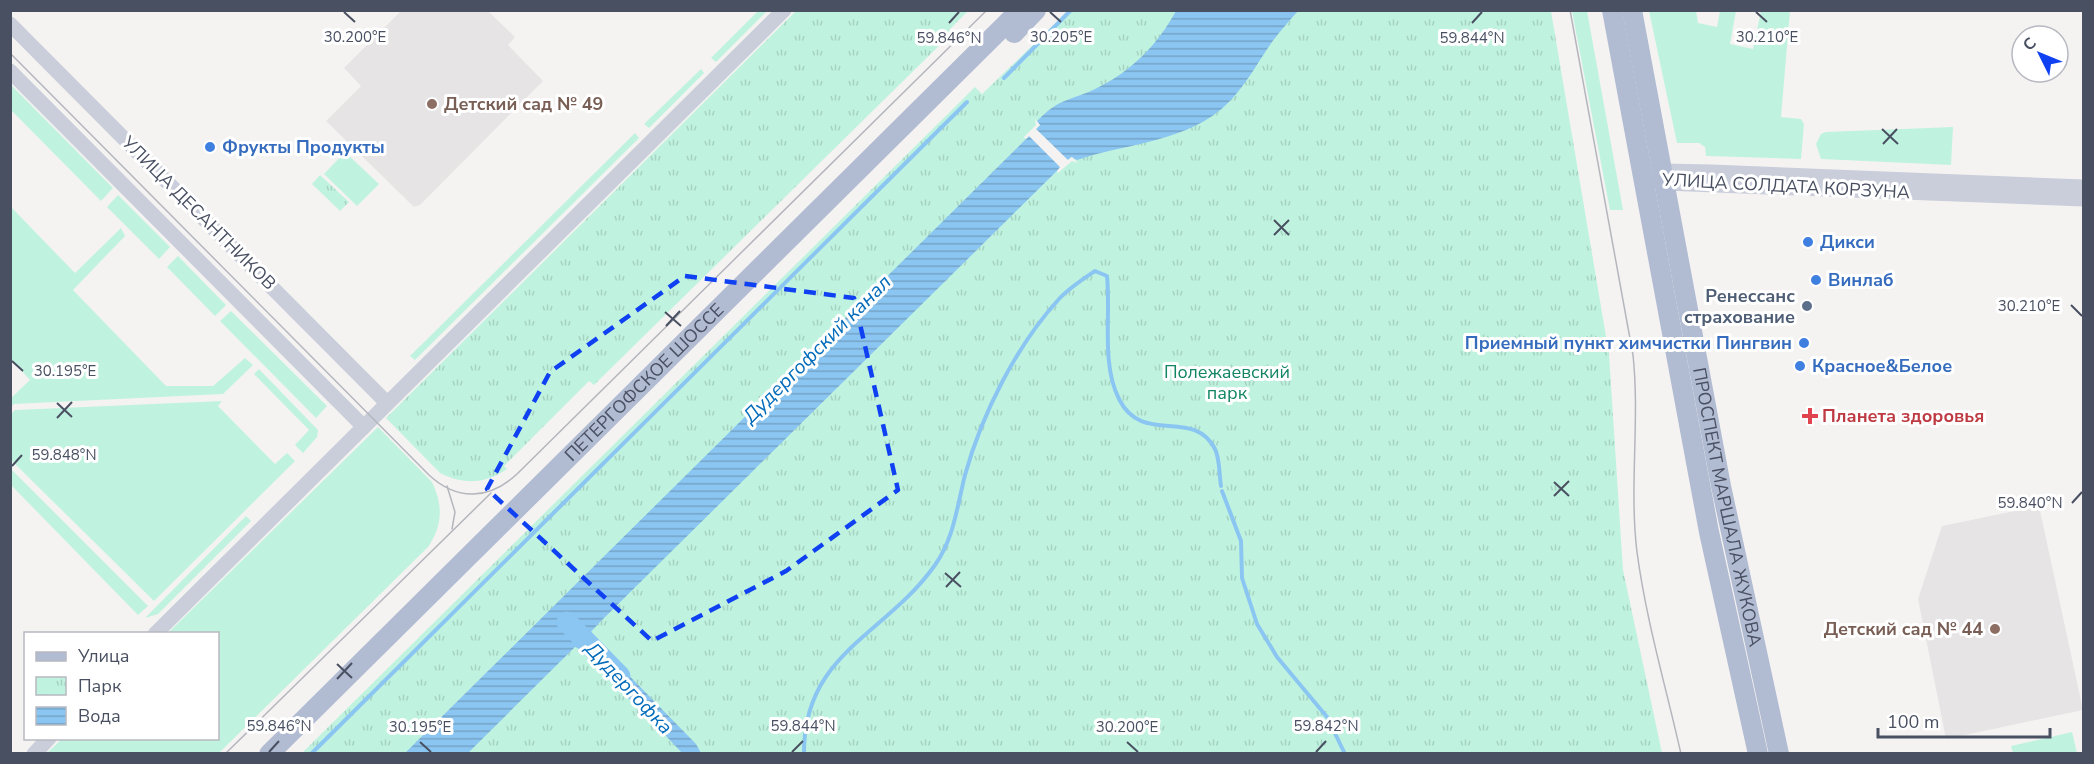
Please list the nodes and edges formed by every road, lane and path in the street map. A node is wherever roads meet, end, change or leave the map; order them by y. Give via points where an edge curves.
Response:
1 (784, 10) edge
2 (1020, 10) edge
3 (1036, 10) edge
4 (1612, 10) edge
5 (1632, 10) edge
6 (10, 24) edge
7 (10, 71) edge
8 (1643, 177) junction
9 (1663, 177) junction
10 (2084, 187) edge
11 (2084, 199) edge
12 (387, 403) junction
13 (364, 427) junction
14 (156, 632) edge
15 (47, 740) edge
16 (34, 753) edge
17 (269, 753) edge
18 (288, 753) edge
19 (1758, 753) edge
20 (1779, 753) edge

1 - 12 street
2 - 17 main road, ПЕТЕРГОФСКОЕ ШОССЕ
3 - 18 main road, ПЕТЕРГОФСКОЕ ШОССЕ
4 - 8 main road, ПРОСПЕКТ МАРШАЛА ЖУКОВА
5 - 9 main road, ПРОСПЕКТ МАРШАЛА ЖУКОВА
6 - 12 street, УЛИЦА ДЕСАНТНИКОВ
7 - 13 street, УЛИЦА ДЕСАНТНИКОВ
8 - 9 street, УЛИЦА СОЛДАТА КОРЗУНА
8 - 19 main road, ПРОСПЕКТ МАРШАЛА ЖУКОВА via 1709,532
9 - 10 street, УЛИЦА СОЛДАТА КОРЗУНА
9 - 11 street, УЛИЦА СОЛДАТА КОРЗУНА
9 - 20 main road, ПРОСПЕКТ МАРШАЛА ЖУКОВА via 1730,531
12 - 13 street
13 - 14 street
15 - 16 street

